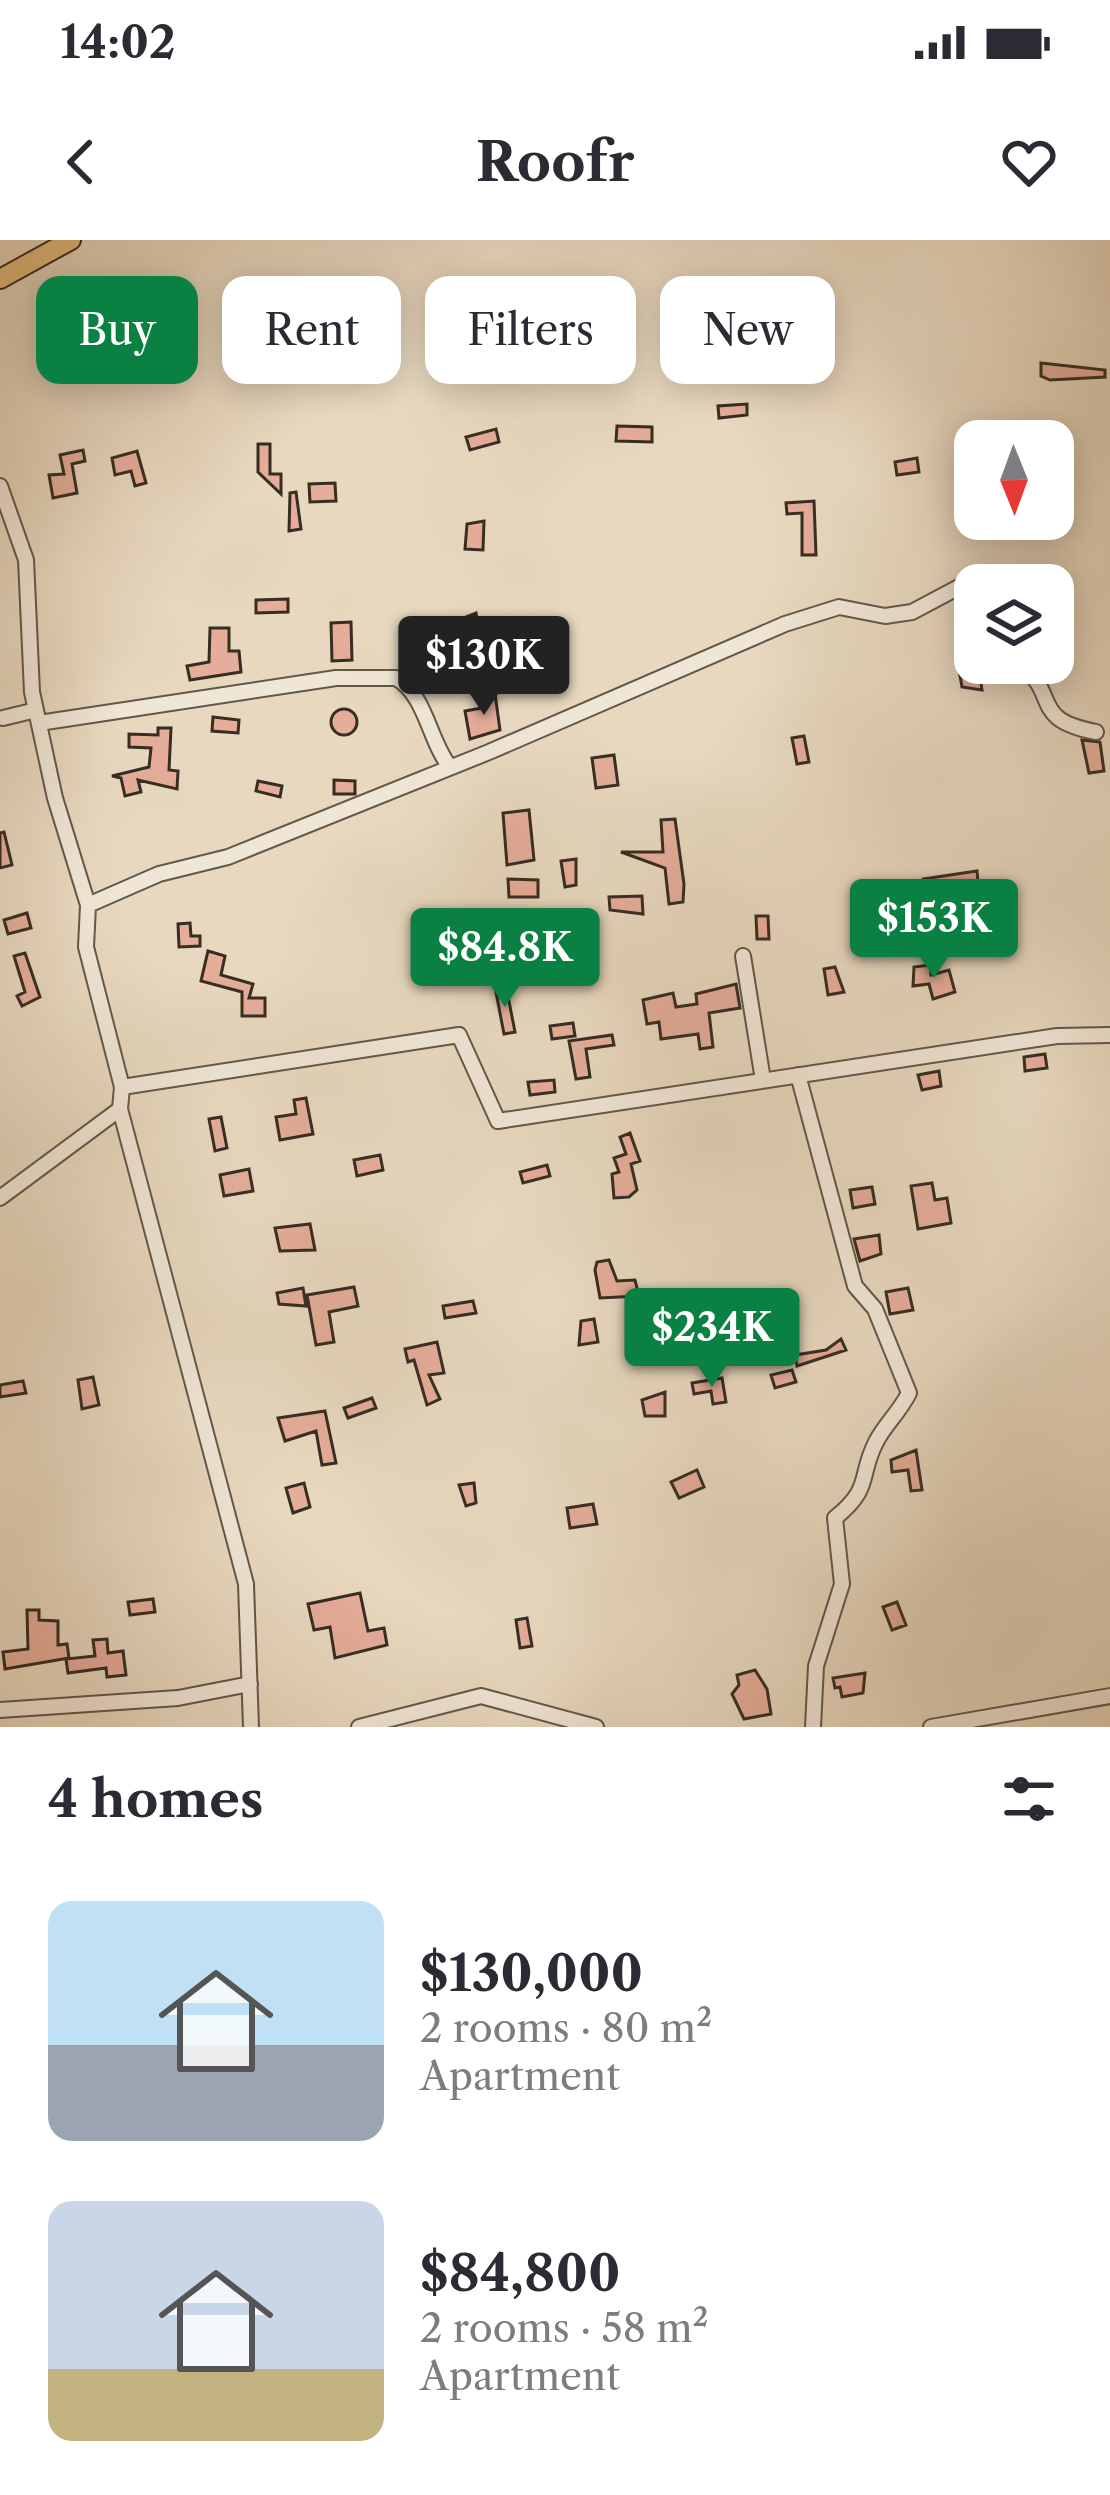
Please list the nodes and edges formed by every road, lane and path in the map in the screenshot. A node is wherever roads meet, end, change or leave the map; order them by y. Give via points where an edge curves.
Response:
1 (71, 240) edge
2 (0, 279) edge
3 (0, 486) edge
4 (954, 590) edge
5 (1042, 684) edge
6 (37, 717) junction
7 (3, 718) edge
8 (1096, 732) dead end
9 (451, 767) junction
10 (88, 905) junction
11 (743, 956) dead end
12 (1110, 1035) edge
13 (798, 1075) junction
14 (763, 1080) junction
15 (122, 1087) junction
16 (120, 1109) junction
17 (0, 1198) edge
18 (250, 1684) junction
19 (1110, 1696) edge
20 (0, 1710) edge
21 (251, 1727) edge
22 (359, 1727) edge
23 (596, 1727) edge
24 (813, 1727) edge
25 (931, 1727) edge

1 - 2 main road
3 - 6 street via 26,560
4 - 9 street via 912,612 839,608 785,625
5 - 8 street via 1049,714 1066,727
6 - 7 street
6 - 9 street via 337,678 396,678
6 - 10 street
9 - 10 street
10 - 15 street via 86,947
11 - 14 street
12 - 13 street
13 - 14 street
13 - 24 street via 855,1286 875,1309 909,1393 874,1444 854,1502 835,1518 842,1584 816,1666
14 - 15 street via 498,1121 459,1035
15 - 16 street
16 - 17 street
16 - 18 street via 246,1584
18 - 20 street via 178,1698
18 - 21 street
19 - 25 street
22 - 23 street via 481,1696

